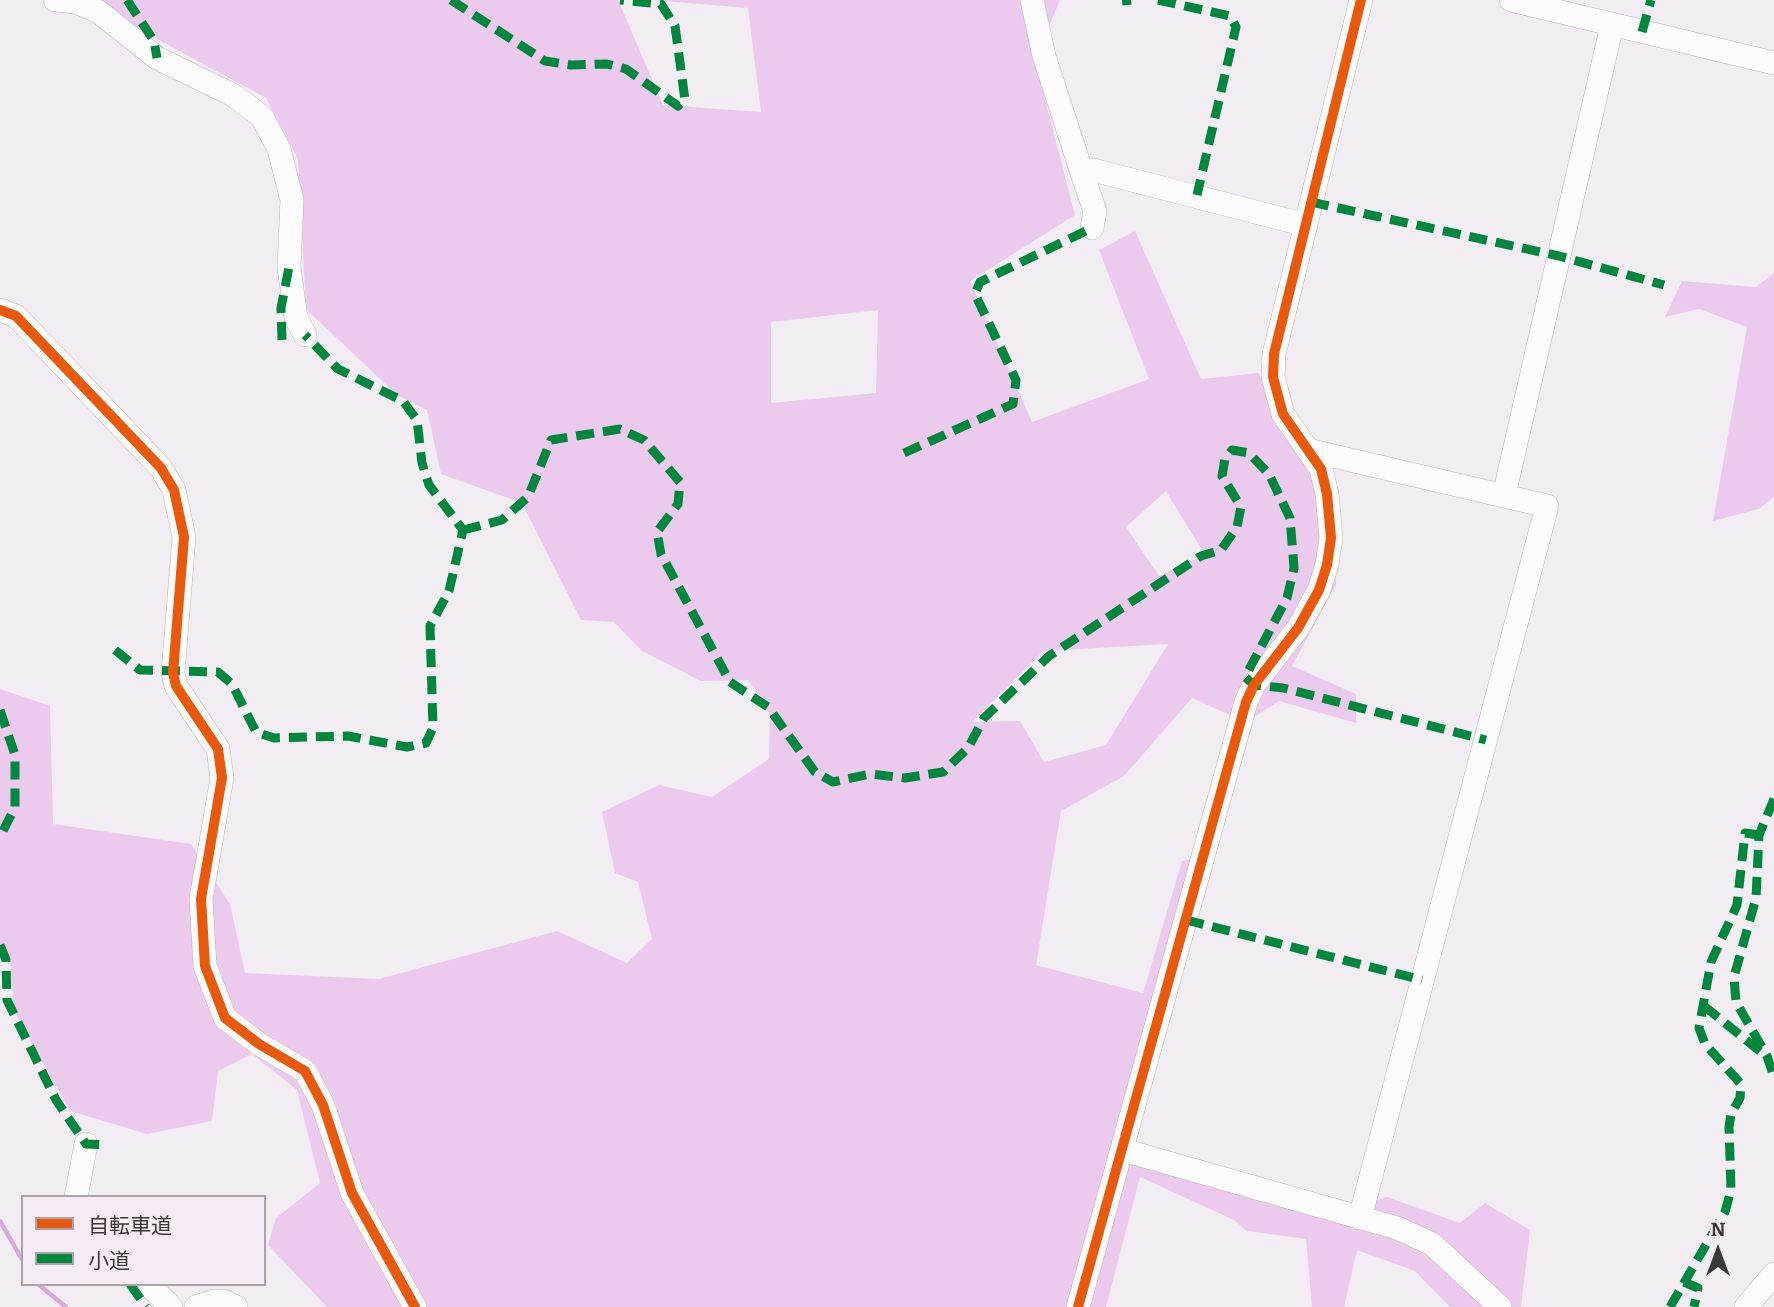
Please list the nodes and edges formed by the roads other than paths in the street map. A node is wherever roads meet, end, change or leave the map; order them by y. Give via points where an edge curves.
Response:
1 (55, 0) edge
2 (1032, 0) edge
3 (1361, 0) edge
4 (1510, 0) edge
5 (1612, 25) junction
6 (1774, 63) edge
7 (1083, 176) junction
8 (1306, 225) junction
9 (1092, 228) dead end
10 (0, 310) edge
11 (305, 335) dead end
12 (1312, 451) junction
13 (1504, 495) junction
14 (86, 1144) dead end
15 (1123, 1150) junction
16 (76, 1195) edge
17 (1360, 1218) junction
18 (1774, 1274) edge
19 (150, 1286) edge
20 (171, 1307) edge
21 (196, 1307) edge
22 (236, 1307) edge
23 (415, 1307) edge
24 (1078, 1307) edge
25 (1500, 1307) edge
26 (1746, 1307) edge

1 - 11 street via 76,2 99,12 157,58 233,95 262,117 279,149 292,200 289,267 296,317
2 - 7 street via 1044,56
3 - 8 street
4 - 5 street
5 - 6 street
5 - 13 street
7 - 8 street via 1093,170 1106,171
7 - 9 street via 1095,211
8 - 12 street via 1274,354 1273,377 1283,414
10 - 23 street via 16,316 161,468 174,490 184,537 173,673 176,686 218,749 222,778 201,899 205,966 225,1018 305,1071 323,1105 352,1193
12 - 13 street
12 - 15 street via 1327,494 1331,538 1327,565 1298,628 1246,702
13 - 17 street via 1547,506
14 - 16 street
15 - 17 street
15 - 24 street
17 - 25 street via 1432,1244
18 - 26 street
19 - 20 street
21 - 22 street via 225,1301

